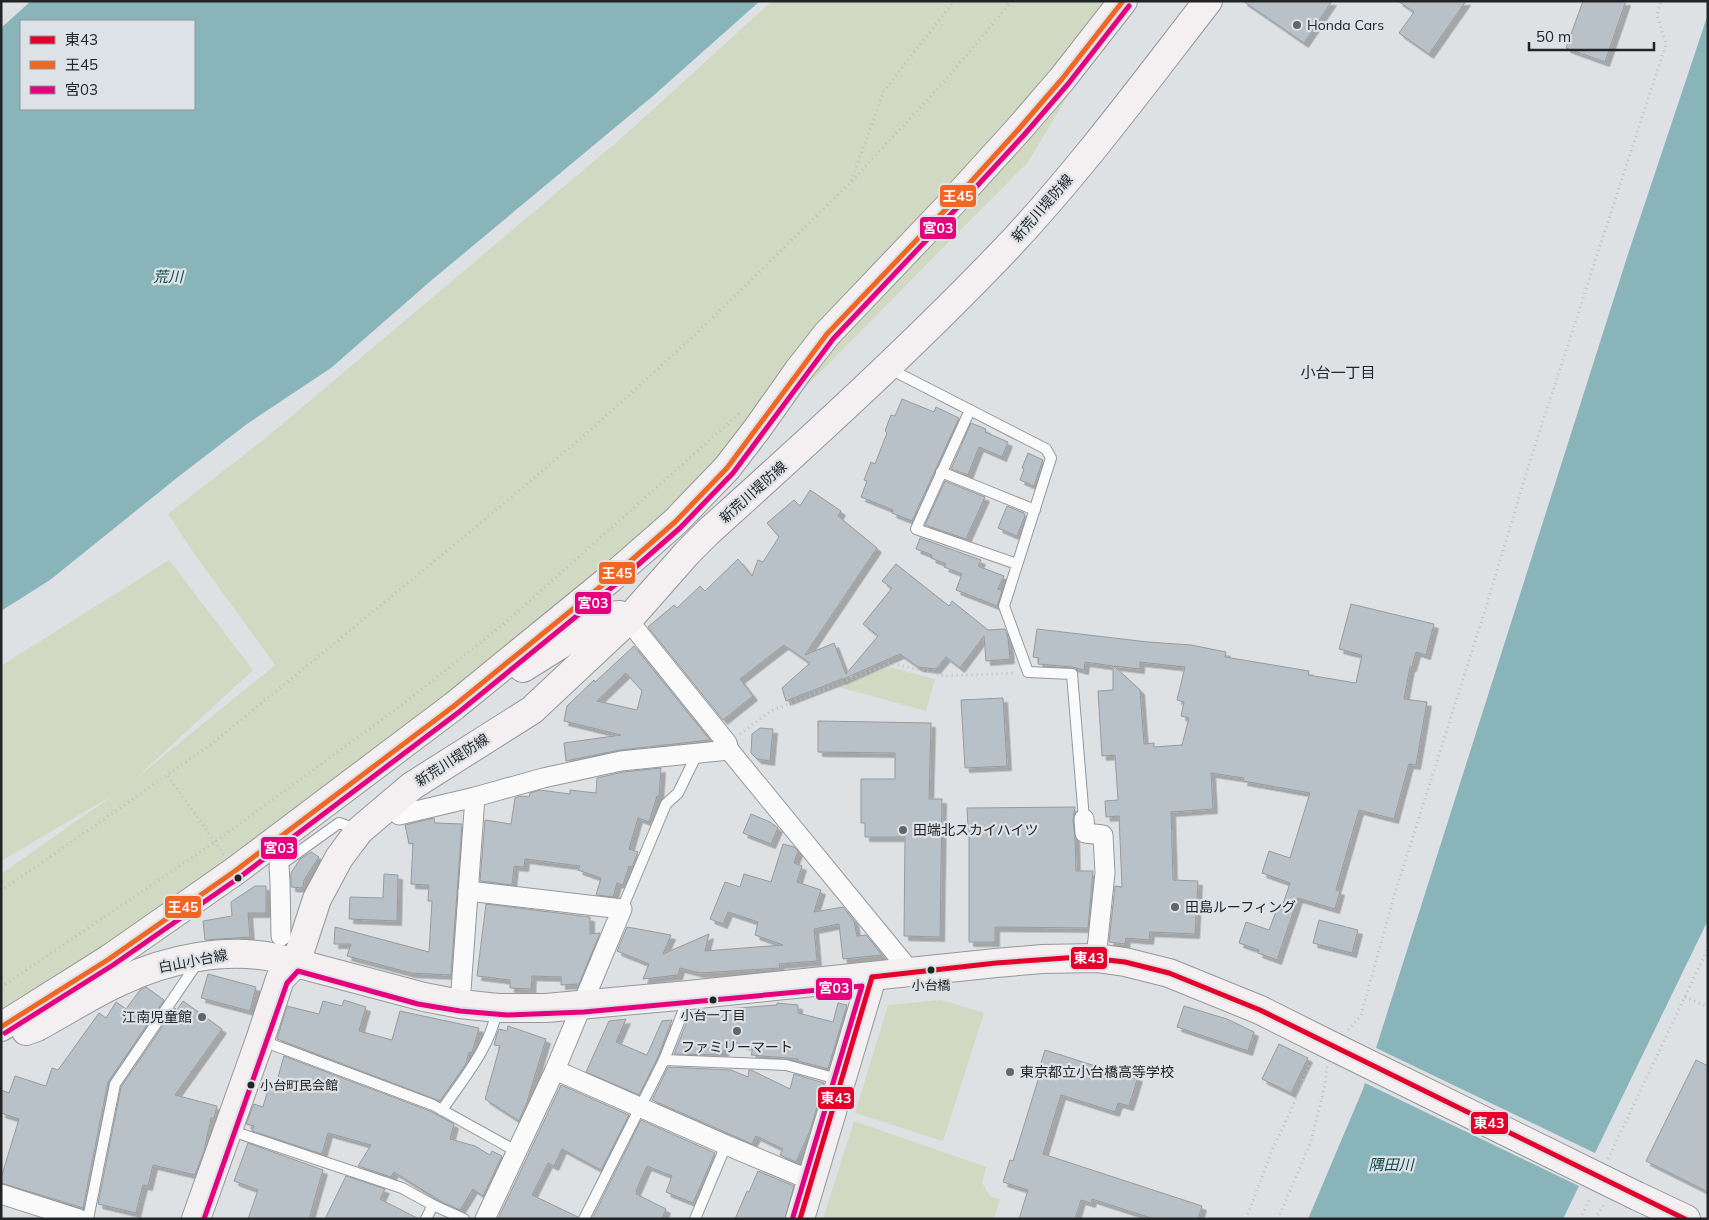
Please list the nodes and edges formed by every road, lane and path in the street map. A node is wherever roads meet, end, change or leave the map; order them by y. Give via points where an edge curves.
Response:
1 (954, 1) edge
2 (1012, 1) edge
3 (1123, 1) edge
4 (1208, 1) edge
5 (1661, 1) edge
6 (851, 182) junction
7 (888, 367) junction
8 (744, 409) dead end
9 (970, 410) junction
10 (940, 472) junction
11 (1034, 510) junction
12 (1018, 564) junction
13 (628, 620) junction
14 (1028, 672) junction
15 (454, 706) junction
16 (728, 747) junction
17 (697, 754) junction
18 (168, 776) junction
19 (475, 797) junction
20 (387, 805) junction
21 (1084, 819) joint
22 (360, 830) junction
23 (215, 842) junction
24 (279, 866) joint
25 (235, 871) junction
26 (1, 891) edge
27 (468, 891) junction
28 (281, 909) junction
29 (622, 909) junction
30 (310, 919) junction
31 (281, 936) dead end
32 (1708, 948) edge
33 (201, 957) junction
34 (1096, 958) junction
35 (296, 963) junction
36 (911, 972) junction
37 (872, 976) junction
38 (1, 987) edge
39 (689, 995) junction
40 (1685, 997) junction
41 (460, 1004) junction
42 (583, 1005) junction
43 (498, 1008) junction
44 (1708, 1008) edge
45 (1, 1027) edge
46 (260, 1040) junction
47 (1, 1041) edge
48 (1330, 1050) junction
49 (664, 1060) junction
50 (555, 1070) junction
51 (842, 1081) junction
52 (640, 1108) junction
53 (442, 1110) junction
54 (228, 1130) junction
55 (726, 1145) junction
56 (516, 1151) junction
57 (1605, 1166) dead end
58 (812, 1181) junction
59 (1593, 1192) dead end
60 (1, 1194) edge
61 (433, 1205) junction
62 (79, 1219) edge
63 (88, 1219) edge
64 (196, 1219) edge
65 (426, 1219) edge
66 (464, 1219) edge
67 (485, 1219) edge
68 (584, 1219) edge
69 (695, 1219) edge
70 (800, 1219) edge
71 (1246, 1219) edge
72 (1278, 1219) edge
73 (1580, 1219) edge
74 (1686, 1219) edge

1 - 6 path via 884,91
2 - 6 path via 941,86
3 - 15 main road via 1018,130 827,334 743,448 709,488 611,578
4 - 7 main road, 新荒川堤防線 via 1085,159 1005,250
5 - 48 path via 1656,15 1666,44 1530,461 1360,1015
6 - 18 path via 698,332 595,426 212,744
7 - 9 lane
7 - 13 main road, 新荒川堤防線 via 688,552
8 - 23 path via 498,628 403,704
9 - 10 lane
9 - 11 lane via 1046,449 1051,458
10 - 11 lane
10 - 12 lane via 916,529
11 - 12 lane
12 - 14 lane via 1004,606
13 - 15 main road via 620,615 606,616 497,685
13 - 16 street
13 - 20 main road, 新荒川堤防線 via 532,710
14 - 16 path via 946,676 890,663 771,711
14 - 21 lane via 1072,674
15 - 25 main road
16 - 17 street
16 - 36 street
17 - 19 street via 621,761
17 - 29 lane via 678,793 666,804
18 - 23 path
18 - 26 path
19 - 20 street via 398,815
19 - 27 street
20 - 22 main road, 新荒川堤防線
21 - 34 street via 1084,833 1103,835 1105,873
22 - 24 lane via 339,822
22 - 30 main road, 新荒川堤防線 via 327,878
23 - 25 path
23 - 38 path
24 - 28 street
25 - 45 main road via 109,959
27 - 29 street
27 - 41 street
28 - 30 street
28 - 31 street
29 - 42 street
30 - 35 main road, 新荒川堤防線
32 - 40 path
33 - 35 main road, 白山小台線 via 259,954
33 - 47 main road, 白山小台線 via 120,981 37,1027
33 - 63 lane via 115,1084
34 - 36 main road, 白山小台線 via 1042,959
34 - 48 main road, 白山小台線 via 1169,973 1260,1010
35 - 41 main road, 白山小台線
35 - 46 main road via 280,979
36 - 37 main road, 白山小台線
37 - 39 main road, 白山小台線
37 - 51 main road
39 - 42 main road, 白山小台線
39 - 49 lane
40 - 44 path
40 - 57 path
41 - 43 main road, 白山小台線
42 - 43 main road, 白山小台線
42 - 50 street
43 - 53 lane via 495,1024 476,1061
46 - 53 lane
46 - 54 main road
48 - 71 path via 1292,1108 1272,1148
48 - 72 path via 1311,1141
48 - 74 main road, 白山小台線, bridge
49 - 51 lane via 786,1065
49 - 52 lane
50 - 52 street
50 - 56 street
51 - 58 main road
52 - 55 street
52 - 68 lane
53 - 56 lane
54 - 61 lane via 402,1188
54 - 64 main road
55 - 58 street
55 - 69 lane
56 - 67 street
58 - 70 main road
59 - 73 path
60 - 62 street
61 - 65 lane
61 - 66 lane

